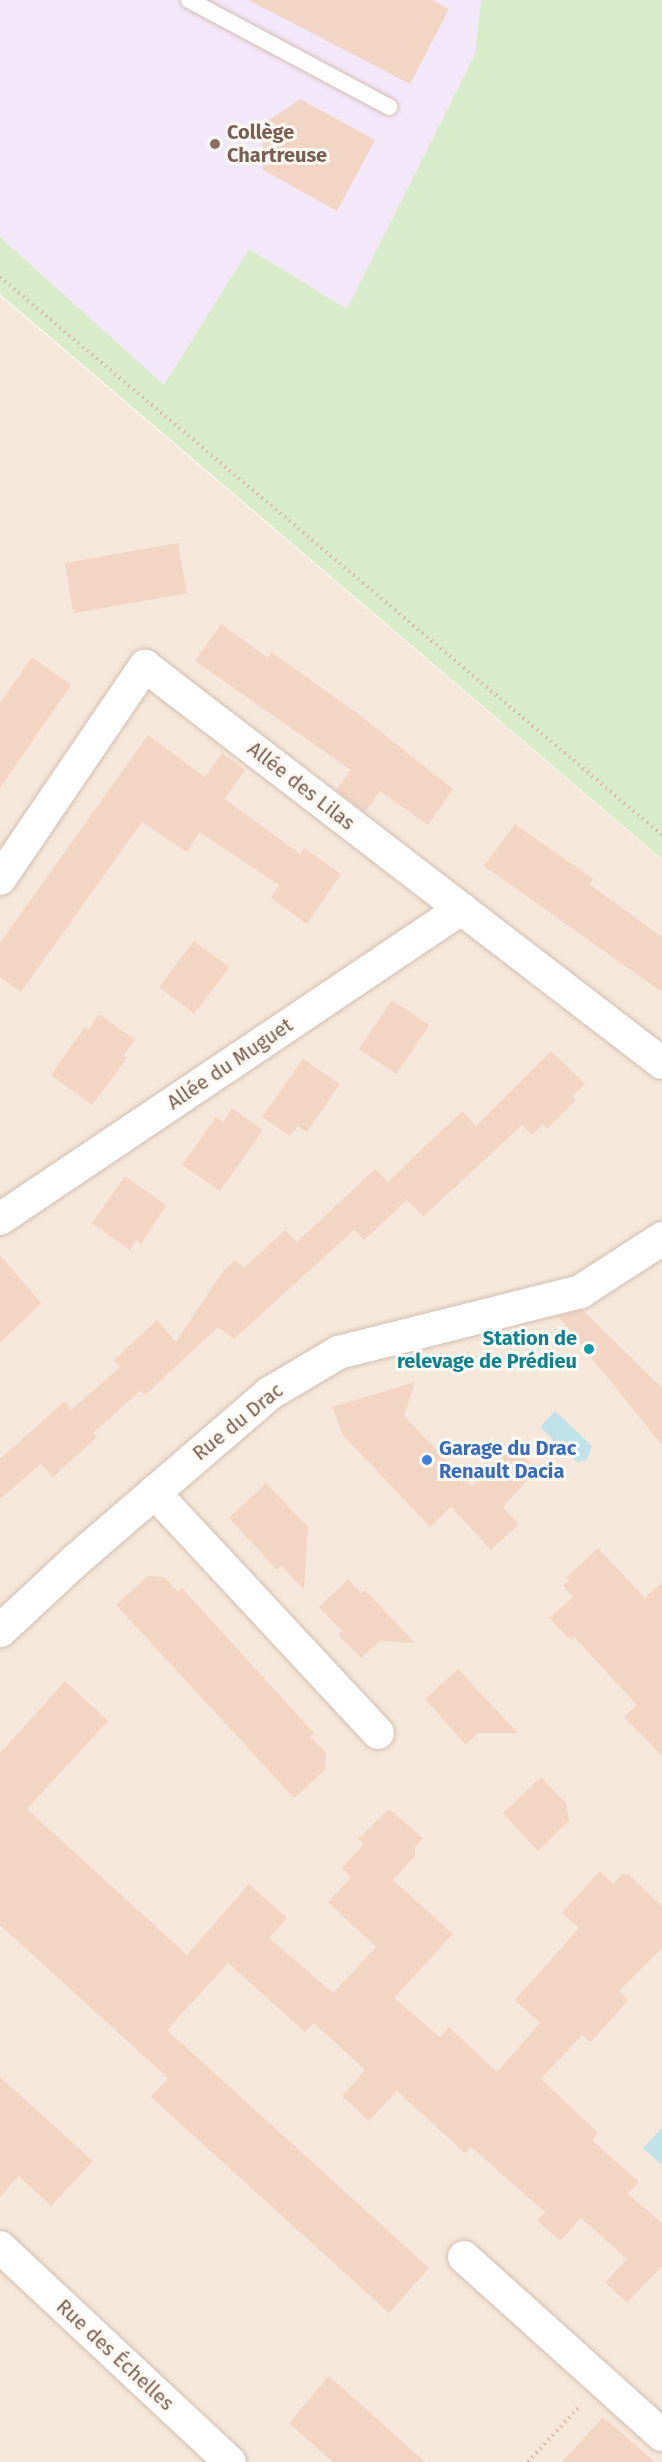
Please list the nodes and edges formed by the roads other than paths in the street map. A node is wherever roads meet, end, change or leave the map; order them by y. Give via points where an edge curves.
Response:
1 (189, 0) edge
2 (389, 107) dead end
3 (0, 879) edge
4 (461, 909) junction
5 (662, 1063) edge
6 (0, 1219) edge
7 (662, 1238) edge
8 (154, 1492) junction
9 (0, 1630) edge
10 (378, 1733) dead end
11 (0, 2247) edge
12 (464, 2257) dead end
13 (662, 2435) edge
14 (230, 2462) edge

1 - 2 lane
3 - 4 street, Allée des Lilas via 145,666
4 - 5 street, Allée des Lilas
4 - 6 street, Allée du Muguet
7 - 8 street, Rue du Drac via 580,1292 338,1352 269,1393
8 - 9 street, Rue du Drac
8 - 10 street
11 - 14 street, Rue des Échelles
12 - 13 street

